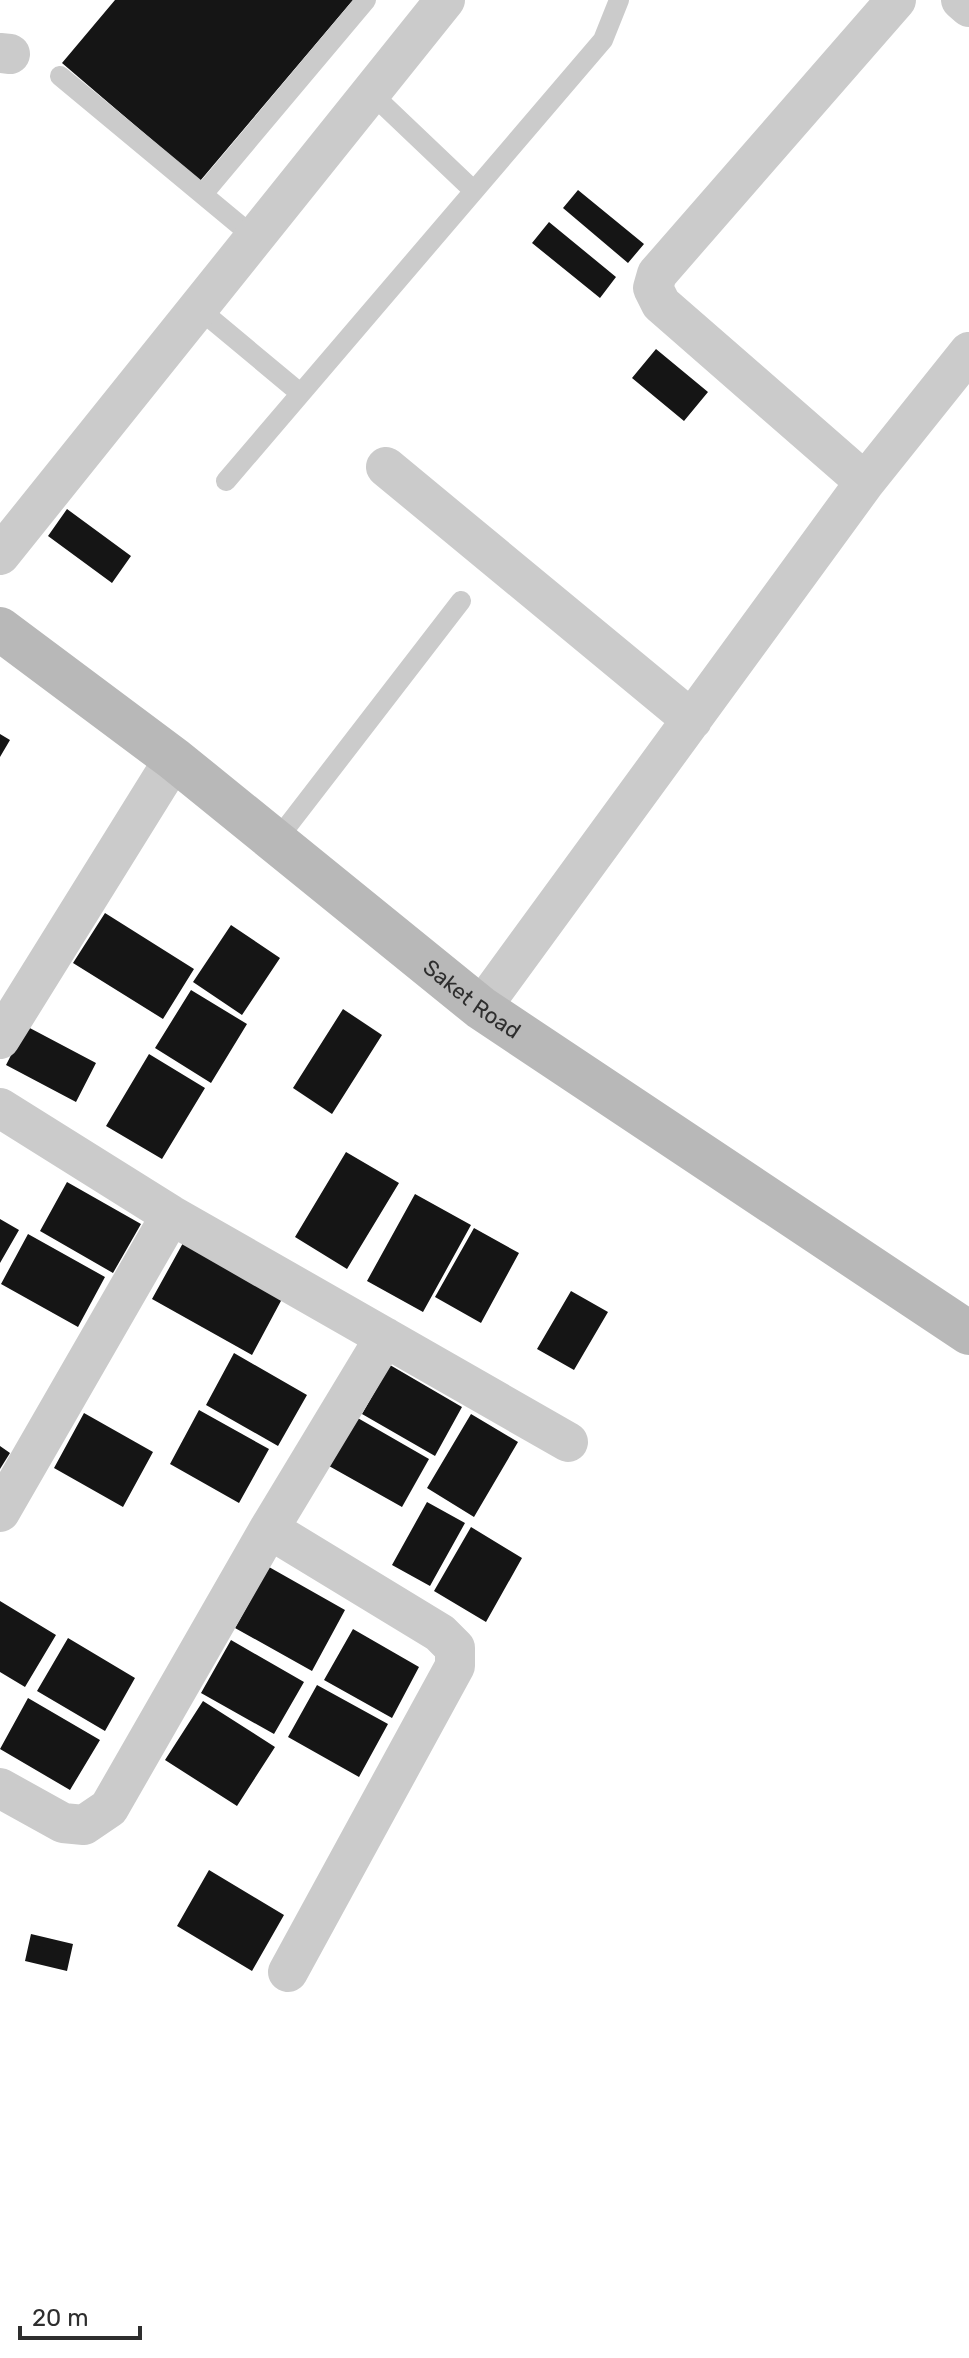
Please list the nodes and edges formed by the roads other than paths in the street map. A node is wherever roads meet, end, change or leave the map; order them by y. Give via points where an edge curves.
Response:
1 (366, 0) edge
2 (445, 0) edge
3 (619, 0) edge
4 (896, 0) edge
5 (961, 0) edge
6 (969, 7) edge
7 (60, 76) dead end
8 (371, 93) junction
9 (474, 191) junction
10 (203, 194) junction
11 (255, 238) junction
12 (198, 308) junction
13 (969, 352) edge
14 (300, 393) junction
15 (386, 467) dead end
16 (226, 481) dead end
17 (865, 482) junction
18 (0, 555) edge
19 (461, 601) dead end
20 (0, 629) edge
21 (692, 720) junction
22 (174, 759) junction
23 (276, 841) junction
24 (481, 1008) junction
25 (0, 1039) edge
26 (0, 1108) edge
27 (171, 1215) junction
28 (969, 1333) edge
29 (385, 1337) junction
30 (568, 1442) dead end
31 (0, 1512) edge
32 (269, 1529) junction
33 (0, 1788) edge
34 (288, 1972) dead end

1 - 10 lane
2 - 8 street
3 - 9 lane via 603,40
4 - 17 street via 657,274 653,288 661,304
5 - 6 street
7 - 10 lane
8 - 9 lane
8 - 11 street
9 - 14 lane
10 - 11 lane
11 - 12 street
12 - 14 lane
12 - 18 street
13 - 17 street
14 - 16 lane
15 - 21 street
17 - 21 street
19 - 23 lane
20 - 22 street, Saket Road
21 - 24 street
22 - 23 street, Saket Road
22 - 25 street
23 - 24 street, Saket Road
24 - 28 street, Saket Road
26 - 27 street
27 - 29 street
27 - 31 street
29 - 30 street
29 - 32 street
32 - 33 street via 109,1808 84,1825 63,1823
32 - 34 street via 440,1633 455,1648 455,1666

